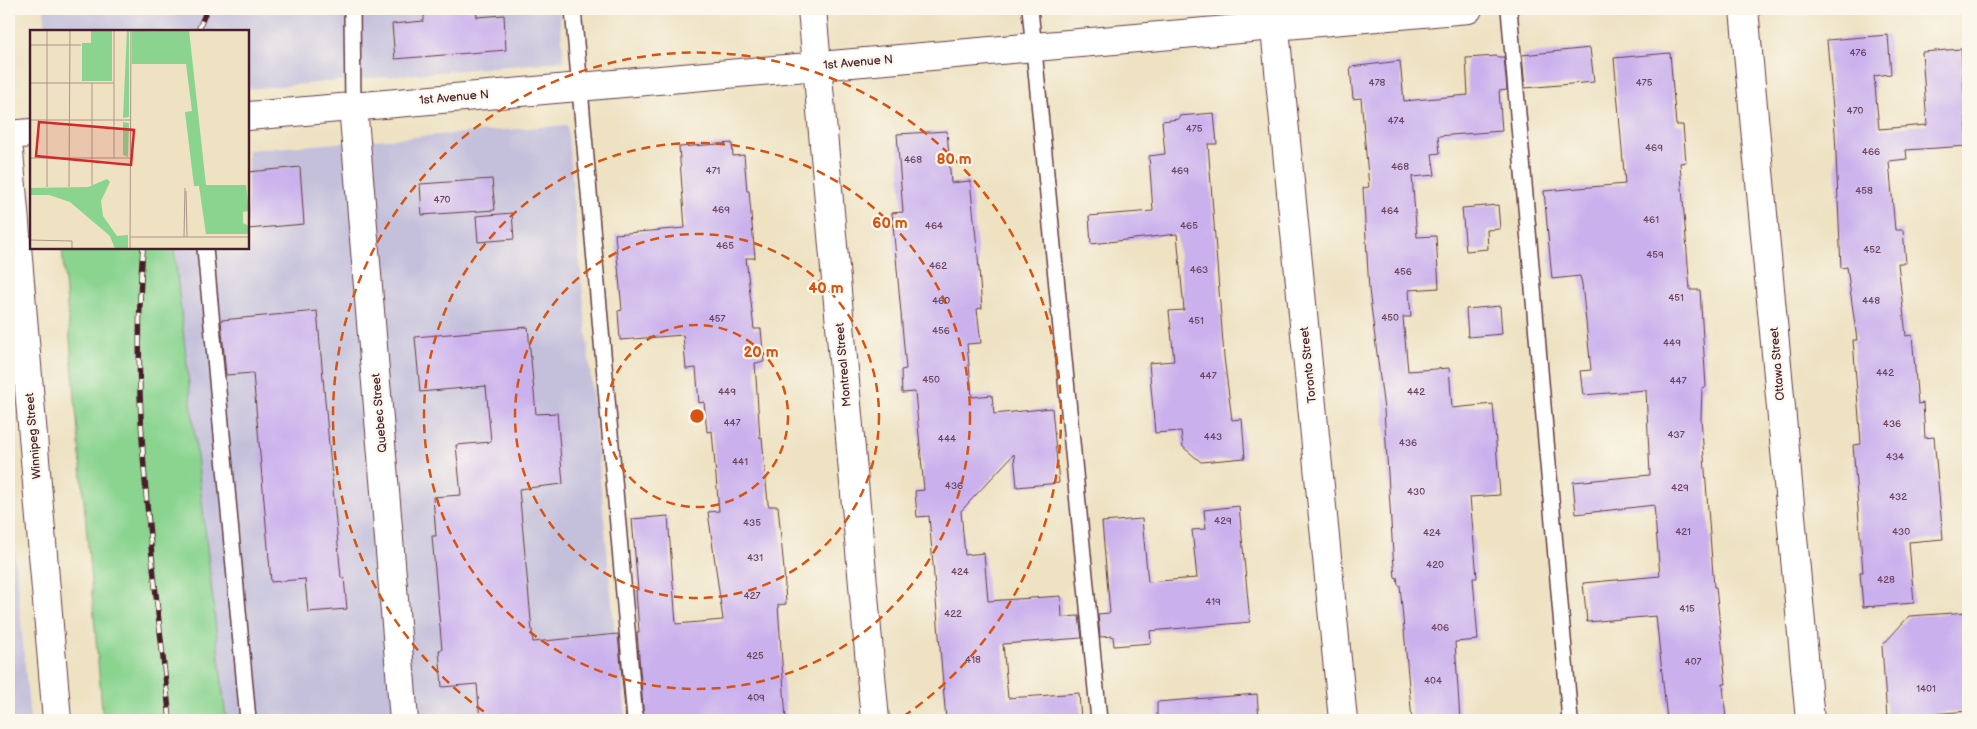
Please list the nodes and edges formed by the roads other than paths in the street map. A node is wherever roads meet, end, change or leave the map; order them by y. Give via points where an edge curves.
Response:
1 (352, 9) edge
2 (573, 9) edge
3 (812, 9) edge
4 (1030, 9) edge
5 (1468, 9) edge
6 (1509, 9) edge
7 (1744, 9) edge
8 (1274, 17) edge
9 (1034, 47) junction
10 (816, 66) junction
11 (580, 86) junction
12 (353, 106) junction
13 (249, 116) edge
14 (30, 133) edge
15 (9, 135) edge
16 (9, 152) edge
17 (205, 249) edge
18 (57, 720) edge
19 (248, 720) edge
20 (404, 720) edge
21 (635, 720) edge
22 (875, 720) edge
23 (1099, 720) edge
24 (1343, 720) edge
25 (1570, 720) edge
26 (1810, 720) edge

1 - 12 lane
2 - 11 lane
3 - 10 street, Montreal Street
4 - 9 lane
5 - 8 street, 1st Avenue N
6 - 25 lane
7 - 26 street, Ottawa Street
8 - 9 street, 1st Avenue N
8 - 24 street, Toronto Street
9 - 10 street, 1st Avenue N
9 - 23 lane
10 - 11 street, 1st Avenue N
10 - 22 street, Montreal Street
11 - 12 street, 1st Avenue N
11 - 21 lane
12 - 13 street, 1st Avenue N
12 - 20 street, Quebec Street
14 - 15 street
16 - 18 street, Winnipeg Street
17 - 19 lane

